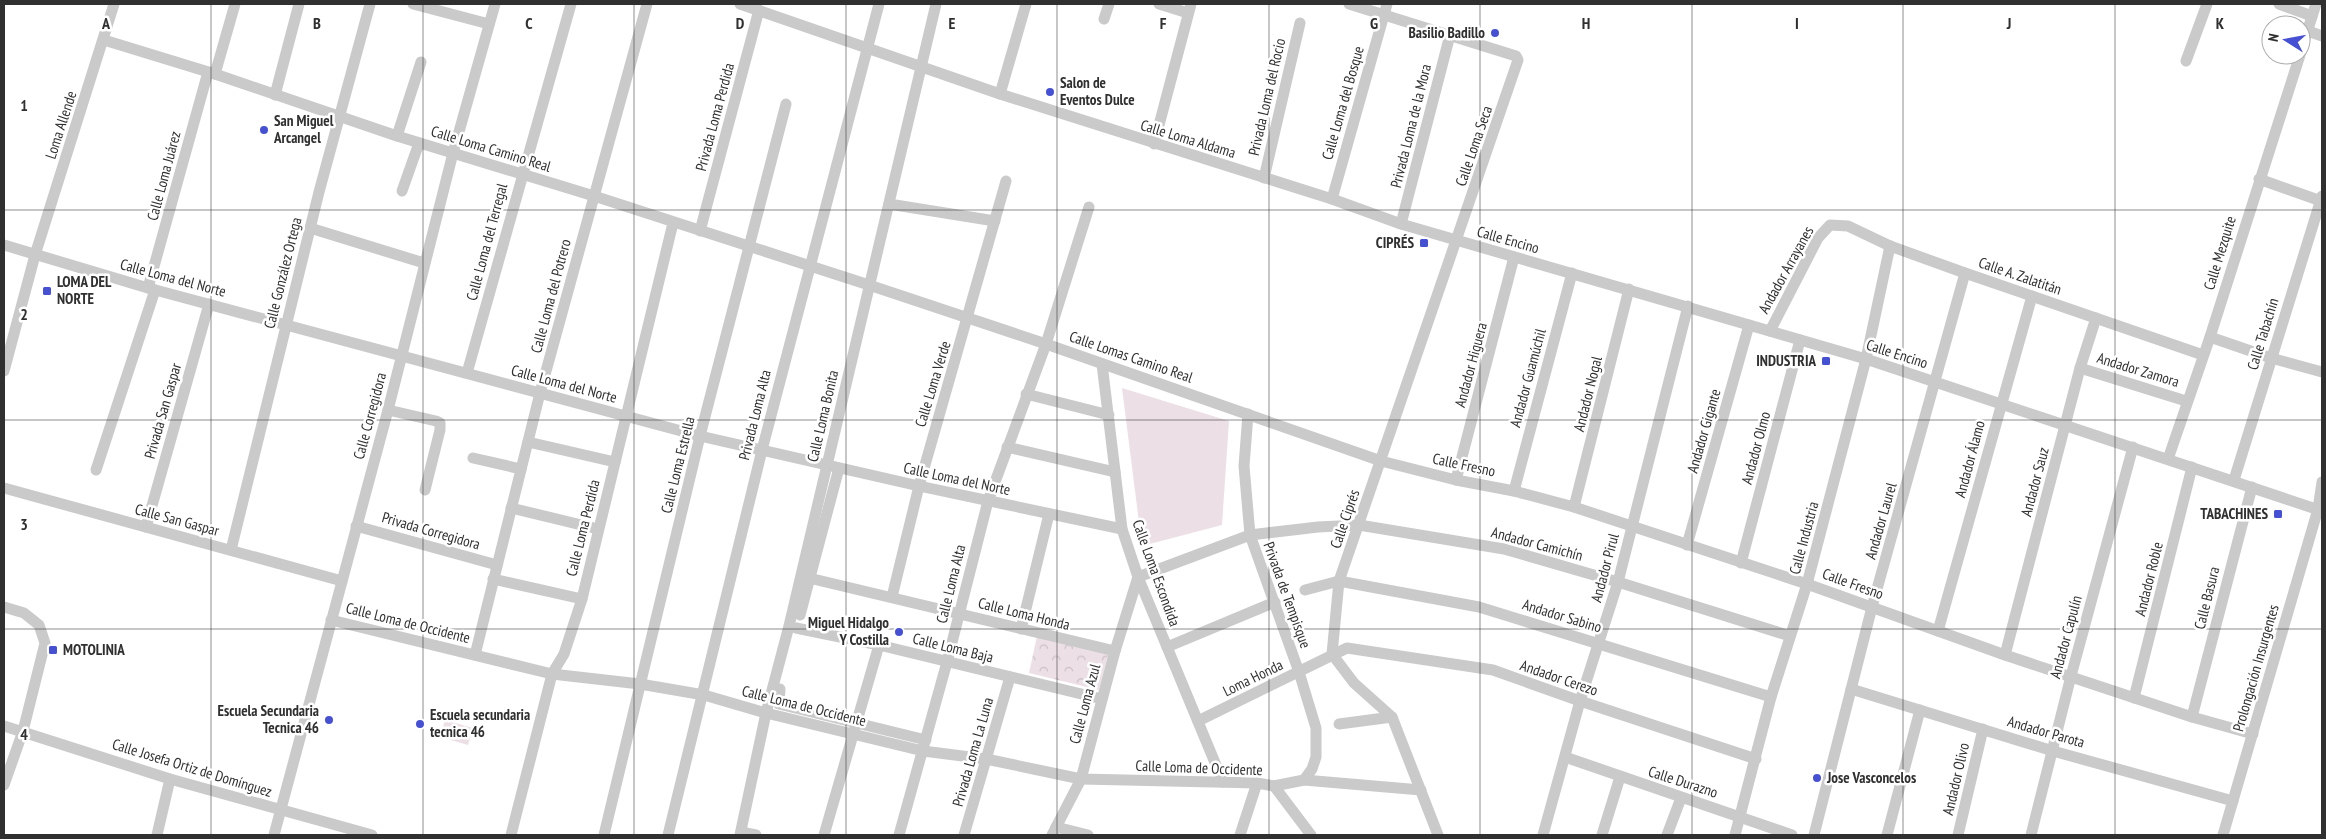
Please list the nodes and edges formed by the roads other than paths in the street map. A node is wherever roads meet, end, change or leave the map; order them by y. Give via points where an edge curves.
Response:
1 (114, 4) edge
2 (235, 4) edge
3 (299, 4) edge
4 (370, 4) edge
5 (413, 4) edge
6 (495, 4) edge
7 (571, 4) edge
8 (646, 4) edge
9 (740, 4) edge
10 (880, 4) edge
11 (936, 4) edge
12 (1026, 4) edge
13 (1109, 4) edge
14 (1160, 4) edge
15 (1349, 4) edge
16 (2207, 4) edge
17 (2279, 4) edge
18 (2316, 4) edge
19 (1189, 9) edge
20 (1386, 9) edge
21 (759, 10) junction
22 (2312, 16) junction
23 (1104, 19) dead end
24 (2311, 20) edge
25 (1300, 23) dead end
26 (489, 24) junction
27 (1450, 36) junction
28 (104, 40) junction
29 (868, 48) junction
30 (2186, 61) dead end
31 (421, 62) dead end
32 (2297, 65) edge
33 (921, 67) junction
34 (211, 73) junction
35 (1000, 94) junction
36 (275, 95) junction
37 (786, 104) dead end
38 (341, 116) junction
39 (397, 136) junction
40 (419, 143) junction
41 (1154, 144) junction
42 (452, 153) junction
43 (522, 174) junction
44 (1264, 178) junction
45 (2259, 179) junction
46 (1006, 181) dead end
47 (402, 192) dead end
48 (594, 196) junction
49 (1332, 199) junction
50 (2322, 199) edge
51 (889, 204) junction
52 (1089, 207) dead end
53 (2320, 213) edge
54 (995, 221) junction
55 (673, 223) junction
56 (1401, 224) junction
57 (1830, 225) joint
58 (310, 228) junction
59 (700, 231) junction
60 (1457, 241) junction
61 (4, 245) edge
62 (1890, 246) junction
63 (749, 247) junction
64 (35, 255) junction
65 (1514, 257) junction
66 (424, 263) junction
67 (809, 266) junction
68 (1572, 273) junction
69 (1965, 273) junction
70 (869, 285) junction
71 (152, 289) junction
72 (1629, 289) junction
73 (2032, 296) junction
74 (209, 304) junction
75 (1688, 306) junction
76 (2096, 318) junction
77 (968, 319) junction
78 (286, 324) junction
79 (1749, 325) junction
80 (1770, 331) junction
81 (2210, 337) junction
82 (1800, 340) junction
83 (1046, 344) junction
84 (2203, 355) junction
85 (401, 356) junction
86 (2271, 358) junction
87 (1866, 359) junction
88 (1102, 364) junction
89 (2080, 368) junction
90 (4, 371) edge
91 (2322, 372) edge
92 (467, 373) junction
93 (1936, 382) junction
94 (540, 393) junction
95 (1026, 394) junction
96 (2186, 401) junction
97 (2001, 403) junction
98 (388, 410) junction
99 (1248, 414) junction
100 (1109, 415) junction
101 (626, 416) junction
102 (2066, 424) junction
103 (700, 436) junction
104 (528, 442) junction
105 (1007, 447) junction
106 (2133, 448) junction
107 (762, 450) junction
108 (473, 458) dead end
109 (2168, 459) junction
110 (1381, 461) junction
111 (615, 462) junction
112 (827, 465) junction
113 (2192, 467) junction
114 (839, 468) junction
115 (521, 469) junction
116 (96, 470) dead end
117 (1115, 472) junction
118 (1456, 480) junction
119 (2234, 480) junction
120 (2322, 482) edge
121 (919, 486) junction
122 (2252, 487) junction
123 (4, 488) edge
124 (426, 490) dead end
125 (1514, 491) junction
126 (988, 501) junction
127 (1574, 507) junction
128 (511, 508) junction
129 (2320, 510) edge
130 (1049, 514) junction
131 (1359, 525) junction
132 (356, 526) junction
133 (1632, 526) junction
134 (146, 527) junction
135 (1122, 529) junction
136 (598, 530) junction
137 (1250, 535) junction
138 (1688, 545) junction
139 (231, 550) junction
140 (1741, 563) junction
141 (497, 565) junction
142 (1138, 577) junction
143 (809, 578) junction
144 (493, 579) junction
145 (342, 581) junction
146 (1339, 581) junction
147 (1618, 582) junction
148 (1807, 584) junction
149 (1305, 590) dead end
150 (892, 597) junction
151 (582, 599) junction
152 (1275, 602) junction
153 (4, 607) edge
154 (1872, 607) junction
155 (959, 614) junction
156 (331, 620) junction
157 (796, 628) junction
158 (1022, 629) junction
159 (1938, 631) junction
160 (1790, 636) junction
161 (1599, 642) junction
162 (879, 645) junction
163 (1167, 648) junction
164 (1348, 648) joint
165 (1115, 652) junction
166 (1332, 654) junction
167 (475, 655) junction
168 (2005, 655) junction
169 (947, 662) junction
170 (1300, 672) junction
171 (552, 674) junction
172 (2071, 676) junction
173 (1010, 677) junction
174 (640, 684) junction
175 (1851, 689) junction
176 (704, 695) junction
177 (1771, 697) junction
178 (2134, 698) junction
179 (1102, 699) junction
180 (1580, 701) junction
181 (1920, 710) junction
182 (766, 714) junction
183 (1392, 717) junction
184 (2192, 717) junction
185 (1198, 721) junction
186 (857, 723) junction
187 (1339, 724) dead end
188 (4, 726) edge
189 (1983, 729) junction
190 (23, 731) junction
191 (2253, 734) junction
192 (854, 735) junction
193 (924, 745) junction
194 (2053, 750) junction
195 (1566, 757) junction
196 (986, 759) junction
197 (1756, 759) junction
198 (1620, 777) junction
199 (170, 779) junction
200 (1081, 779) junction
201 (1304, 780) junction
202 (1223, 782) junction
203 (1257, 783) junction
204 (4, 785) edge
205 (1274, 786) junction
206 (1421, 790) junction
207 (1681, 798) junction
208 (2233, 800) junction
209 (281, 810) junction
210 (1740, 816) junction
211 (1054, 831) edge
212 (740, 834) edge
213 (157, 835) edge
214 (274, 835) edge
215 (372, 835) edge
216 (511, 835) edge
217 (604, 835) edge
218 (668, 835) edge
219 (756, 835) edge
220 (824, 835) edge
221 (899, 835) edge
222 (964, 835) edge
223 (1088, 835) edge
224 (1240, 835) edge
225 (1311, 835) edge
226 (1438, 835) edge
227 (1543, 835) edge
228 (1602, 835) edge
229 (1667, 835) edge
230 (1736, 835) edge
231 (1792, 835) edge
232 (1814, 835) edge
233 (1887, 835) edge
234 (1958, 835) edge
235 (2031, 835) edge
236 (2223, 835) edge

1 - 28 street, Loma Allende
2 - 34 street, Calle Loma Juárez
3 - 36 street
4 - 38 street, Calle González Ortega
5 - 26 street
6 - 26 street, Calle Corregidora
7 - 43 street, Calle Loma del Terregal
8 - 48 street, Calle Loma del Potrero
9 - 21 street, Calle Loma Aldama
10 - 29 street, Privada Loma Alta
11 - 33 street, Calle Loma Bonita
12 - 35 street
13 - 23 street
14 - 19 street
15 - 20 street
16 - 30 street
17 - 22 street
18 - 22 street
19 - 41 street
20 - 27 street
20 - 49 street, Calle Loma del Bosque
21 - 29 street, Calle Loma Aldama
21 - 59 street, Privada Loma Perdida
22 - 24 street
25 - 44 street, Privada Loma del Rocio
26 - 42 street, Calle Corregidora
27 - 56 street, Privada Loma de la Mora
27 - 60 street, Calle Loma Seca via 1516,56 1518,60
28 - 34 street, Calle Loma Camino Real
28 - 64 street, Loma Allende
29 - 33 street, Calle Loma Aldama
29 - 67 street, Privada Loma Alta
31 - 39 street
32 - 45 street, Calle Mezquite
33 - 35 street, Calle Loma Aldama
33 - 51 street, Calle Loma Bonita
34 - 36 street, Calle Loma Camino Real
34 - 71 street, Calle Loma Juárez
35 - 41 street, Calle Loma Aldama
36 - 38 street, Calle Loma Camino Real
37 - 63 street, Calle Loma Estrella
38 - 39 street, Calle Loma Camino Real
38 - 58 street, Calle González Ortega
39 - 40 street, Calle Loma Camino Real
40 - 42 street, Calle Loma Camino Real
40 - 47 street
41 - 44 street, Calle Loma Aldama
42 - 43 street, Calle Loma Camino Real
42 - 66 street, Calle Corregidora
43 - 48 street, Calle Loma Camino Real
43 - 92 street, Calle Loma del Terregal
44 - 49 street, Calle Loma Aldama
45 - 50 street
45 - 81 street, Calle Mezquite
46 - 54 street, Calle Loma Verde
48 - 55 street, Calle Loma Camino Real
48 - 94 street, Calle Loma del Potrero
49 - 56 street, Calle Loma Aldama
50 - 53 street, Calle Tabachín
51 - 54 street
51 - 70 street, Calle Loma Bonita
52 - 83 street
53 - 86 street, Calle Tabachín
54 - 77 street, Calle Loma Verde
55 - 59 street, Calle Loma Camino Real
55 - 101 street, Calle Loma Perdida
56 - 60 street, Calle Loma Aldama
57 - 62 street, Calle A. Zalatitán via 1848,226
57 - 80 street, Andador Arrayanes via 1818,238
58 - 66 street
58 - 78 street, Calle González Ortega
59 - 63 street, Calle Loma Camino Real
60 - 65 street, Calle Encino
60 - 110 street, Calle Ciprés
61 - 64 street, Calle Loma del Norte
62 - 69 street, Calle A. Zalatitán
62 - 87 street, Calle Industria
63 - 67 street, Calle Loma Camino Real
63 - 103 street, Calle Loma Estrella
64 - 71 street, Calle Loma del Norte
64 - 90 street, Loma Allende
65 - 68 street, Calle Encino
65 - 118 street, Andador Higuera
66 - 85 street, Calle Corregidora
67 - 70 street, Calle Loma Camino Real
67 - 107 street, Privada Loma Alta
68 - 72 street, Calle Encino
68 - 125 street, Andador Guamúchil
69 - 73 street, Calle A. Zalatitán
69 - 93 street, Andador Laurel
70 - 77 street, Calle Lomas Camino Real
70 - 112 street, Calle Loma Bonita
71 - 74 street, Calle Loma del Norte
71 - 116 street, Calle Loma Juárez
72 - 75 street, Calle Encino
72 - 127 street, Andador Nogal
73 - 76 street, Calle A. Zalatitán
73 - 97 street, Andador Álamo
74 - 78 street, Calle Loma del Norte
74 - 134 street, Privada San Gaspar
75 - 79 street, Calle Encino
75 - 133 street, Andador Pirul
76 - 84 street, Calle A. Zalatitán
76 - 89 street, Andador Sauz
77 - 83 street, Calle Lomas Camino Real
77 - 121 street, Calle Loma Verde
78 - 85 street, Calle Loma del Norte
78 - 139 street, Calle González Ortega
79 - 80 street, Calle Encino
79 - 138 street, Andador Gigante
80 - 82 street, Calle Encino
81 - 84 street, Calle Mezquite
81 - 86 street
82 - 87 street, Calle Encino
82 - 140 street, Andador Olmo
83 - 88 street, Calle Lomas Camino Real
83 - 95 street, Calle Loma Alta
84 - 96 street, Calle Mezquite
85 - 92 street, Calle Loma del Norte
85 - 98 street, Calle Corregidora
86 - 91 street
86 - 119 street, Calle Tabachín
87 - 93 street, Calle Encino
87 - 148 street, Calle Industria
88 - 99 street, Calle Lomas Camino Real
88 - 100 street, Calle Loma Escondida
89 - 96 street, Andador Zamora
89 - 102 street, Andador Sauz
92 - 94 street, Calle Loma del Norte
93 - 97 street, Calle Encino
93 - 154 street, Andador Laurel
94 - 101 street, Calle Loma del Norte
94 - 104 street, Calle Loma del Potrero
95 - 100 street
95 - 105 street, Calle Loma Alta
96 - 109 street, Calle Mezquite
97 - 102 street, Calle Encino
97 - 159 street, Andador Álamo
98 - 124 street via 440,424
98 - 132 street, Calle Corregidora
99 - 110 street, Calle Lomas Camino Real
99 - 137 street, Privada de Tempisque via 1244,466
100 - 117 street, Calle Loma Escondida
101 - 103 street, Calle Loma del Norte
101 - 111 street, Calle Loma Perdida
102 - 106 street, Calle Encino
102 - 168 street, Andador Sauz
103 - 107 street, Calle Loma del Norte
103 - 174 street, Calle Loma Estrella
104 - 111 street
104 - 115 street, Calle Loma del Potrero
105 - 117 street
105 - 126 street, Calle Loma Alta
106 - 109 street, Calle Encino
106 - 172 street, Andador Capulín
107 - 112 street, Calle Loma del Norte
107 - 176 street, Privada Loma Alta
108 - 115 street
109 - 113 street, Calle Encino
110 - 118 street, Calle Fresno
110 - 131 street, Calle Ciprés
111 - 136 street, Calle Loma Perdida
112 - 114 street, Calle Loma del Norte
112 - 182 street, Calle Loma Bonita
113 - 119 street, Calle Encino
113 - 178 street, Andador Roble
114 - 121 street, Calle Loma del Norte
114 - 143 street
115 - 128 street, Calle Loma del Potrero
117 - 135 street, Calle Loma Escondida
118 - 125 street, Calle Fresno
119 - 122 street, Calle Encino
120 - 129 street, Prolongación Insurgentes
121 - 126 street, Calle Loma del Norte
121 - 150 street, Calle Loma Verde
122 - 129 street, Calle Encino
122 - 184 street, Calle Basura
123 - 134 street, Calle San Gaspar
125 - 127 street, Calle Fresno
126 - 130 street, Calle Loma del Norte
126 - 155 street, Calle Loma Alta
127 - 133 street, Calle Fresno
128 - 136 street
128 - 141 street, Calle Loma del Potrero
129 - 191 street, Prolongación Insurgentes
130 - 135 street, Calle Loma del Norte
130 - 158 street
131 - 137 street, Andador Camichín
131 - 146 street, Calle Ciprés
131 - 147 street, Andador Camichín via 1504,549
132 - 141 street, Privada Corregidora
132 - 145 street, Calle Corregidora
133 - 138 street, Calle Fresno
133 - 147 street, Andador Pirul
134 - 139 street, Calle San Gaspar
135 - 142 street, Calle Loma Escondida
136 - 151 street, Calle Loma Perdida
137 - 142 street, Andador Camichín
137 - 152 street, Privada de Tempisque
138 - 140 street, Calle Fresno
139 - 145 street, Calle San Gaspar
140 - 148 street, Calle Fresno
141 - 144 street, Calle Loma del Potrero
142 - 163 street, Calle Loma Escondida
142 - 165 street, Calle Loma Azul
143 - 150 street, Calle Loma Honda
143 - 157 street
144 - 151 street
144 - 167 street, Calle Loma del Potrero
145 - 156 street, Calle Corregidora
146 - 149 street
146 - 161 street, Andador Sabino via 1479,607
146 - 166 street, Calle Ciprés
147 - 160 street, Andador Camichín
147 - 161 street, Andador Pirul
148 - 154 street, Calle Fresno
148 - 160 street, Calle Industria
150 - 155 street, Calle Loma Honda
151 - 171 street, Calle Loma Perdida via 564,654
152 - 163 street
152 - 170 street, Privada de Tempisque
153 - 190 street via 24,613 39,625 45,643
154 - 159 street, Calle Fresno
154 - 175 street, Andador Laurel
155 - 158 street, Calle Loma Honda
155 - 169 street, Calle Loma Alta
156 - 167 street, Calle Loma de Occidente
156 - 209 street, Calle Corregidora
157 - 162 street, Calle Loma Baja
157 - 186 street via 778,696 779,704
158 - 165 street, Calle Loma Honda
159 - 168 street, Calle Fresno
160 - 177 street, Calle Industria
161 - 177 street, Andador Sabino
161 - 180 street, Andador Pirul
162 - 169 street, Calle Loma Baja
162 - 186 street
163 - 185 street, Calle Loma Escondida
164 - 166 street, Loma Honda
164 - 180 street, Andador Cerezo via 1493,670
165 - 179 street, Calle Loma Azul
166 - 170 street, Loma Honda
166 - 183 street via 1354,683
167 - 171 street, Calle Loma de Occidente
168 - 172 street, Calle Fresno
169 - 173 street, Calle Loma Baja
169 - 193 street, Calle Loma Alta
170 - 185 street, Loma Honda
170 - 201 street, Privada de Tempisque via 1316,728 1316,757
171 - 174 street, Calle Loma de Occidente
171 - 216 street, Calle Loma Perdida
172 - 178 street, Calle Fresno
172 - 194 street, Andador Capulín
173 - 179 street, Calle Loma Baja
173 - 196 street, Privada Loma La Luna
174 - 176 street, Calle Loma de Occidente
174 - 217 street, Calle Loma Estrella
175 - 181 street, Andador Parota
175 - 232 street, Andador Laurel
176 - 182 street, Calle Loma de Occidente
176 - 218 street, Privada Loma Alta
177 - 197 street, Calle Industria
178 - 184 street, Calle Fresno
179 - 200 street, Calle Loma Azul
180 - 195 street, Andador Pirul
180 - 197 street, Andador Cerezo
181 - 189 street, Andador Parota
181 - 233 street
182 - 192 street, Calle Loma de Occidente
182 - 212 street, Calle Loma Bonita
183 - 187 street
183 - 206 street
184 - 191 street, Calle Fresno
185 - 202 street, Calle Loma Escondida
186 - 192 street
186 - 193 street
188 - 190 street, Calle Josefa Ortiz de Domínguez
189 - 194 street, Andador Parota
189 - 234 street, Andador Olivo
190 - 199 street, Calle Josefa Ortiz de Domínguez
190 - 204 street
191 - 208 street, Prolongación Insurgentes
192 - 193 street, Calle Loma de Occidente
192 - 220 street
193 - 196 street, Calle Loma de Occidente
193 - 221 street, Calle Loma Alta
194 - 208 street, Andador Parota
194 - 235 street, Andador Capulín
195 - 198 street, Calle Durazno
195 - 227 street, Andador Pirul
196 - 200 street, Calle Loma de Occidente
196 - 222 street, Privada Loma La Luna
197 - 210 street, Calle Industria
198 - 207 street, Calle Durazno
198 - 228 street
199 - 209 street, Calle Josefa Ortiz de Domínguez
199 - 213 street
200 - 202 street, Calle Loma de Occidente
200 - 211 street, Calle Loma Azul
201 - 205 street, Calle Loma de Occidente
201 - 206 street, Calle Loma de Occidente
202 - 203 street, Calle Loma de Occidente
203 - 205 street, Calle Loma de Occidente
203 - 224 street
205 - 225 street, Calle Loma de Occidente
206 - 226 street
207 - 210 street, Calle Durazno
207 - 229 street
208 - 236 street, Prolongación Insurgentes
209 - 214 street, Calle Corregidora
209 - 215 street, Calle Josefa Ortiz de Domínguez
210 - 230 street, Calle Industria
210 - 231 street, Calle Durazno
211 - 223 street
212 - 219 street

